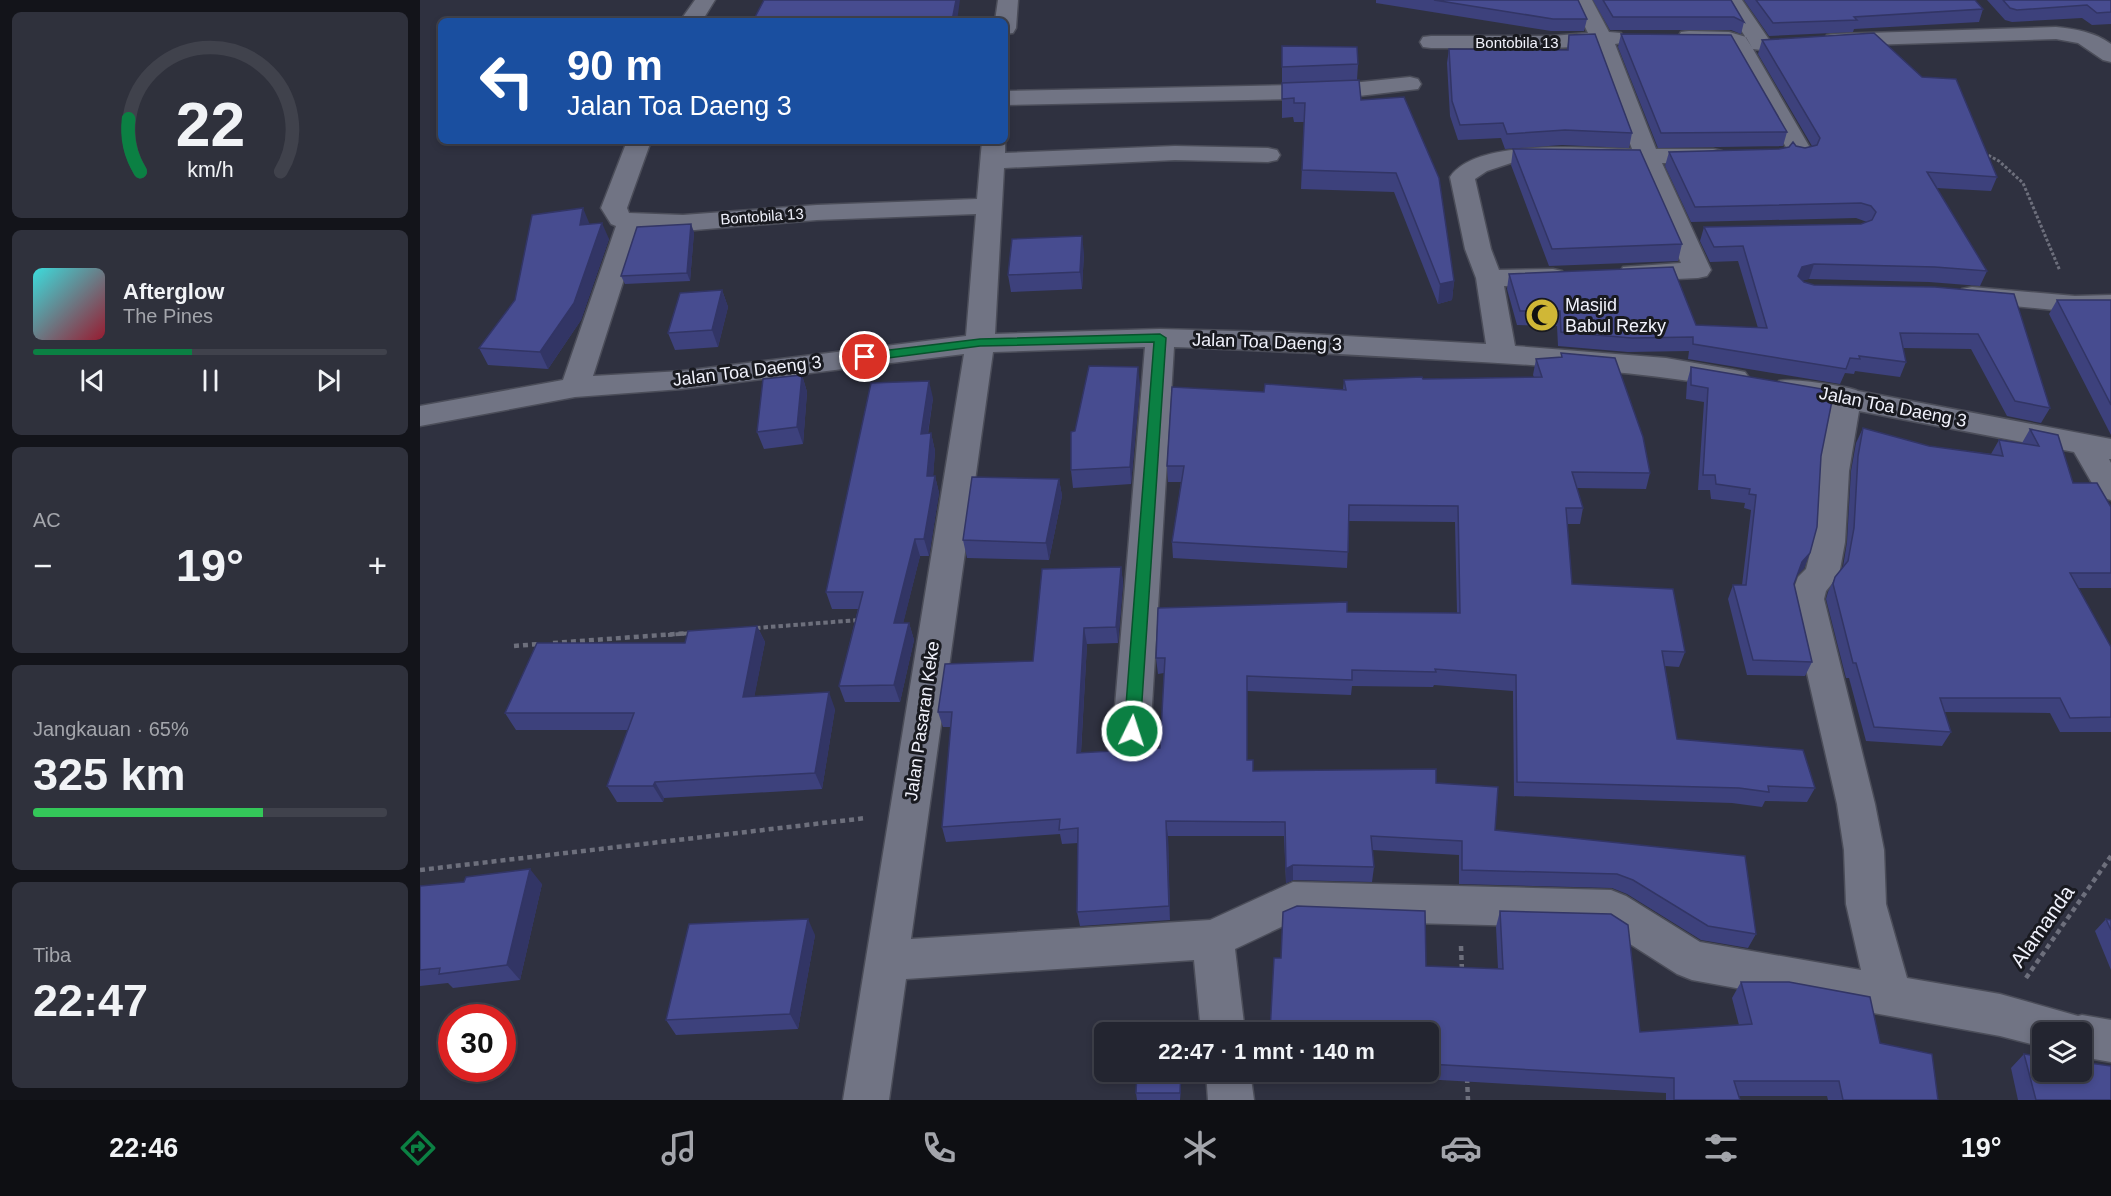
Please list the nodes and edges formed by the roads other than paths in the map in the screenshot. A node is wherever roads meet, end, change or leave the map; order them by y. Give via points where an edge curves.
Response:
1 (705, 0) edge
2 (1008, 0) edge
3 (1582, 0) edge
4 (1732, 0) edge
5 (1989, 17) dead end
6 (693, 18) edge
7 (1006, 18) edge
8 (2004, 35) junction
9 (1636, 37) edge
10 (1667, 37) edge
11 (1602, 39) junction
12 (1818, 41) edge
13 (1431, 42) dead end
14 (1784, 43) edge
15 (1750, 45) junction
16 (2111, 55) edge
17 (1410, 84) dead end
18 (1008, 98) edge
19 (638, 144) edge
20 (994, 151) edge
21 (1801, 153) edge
22 (1740, 155) edge
23 (1268, 156) dead end
24 (1647, 158) junction
25 (988, 206) junction
26 (630, 221) junction
27 (1608, 274) edge
28 (1574, 276) edge
29 (1489, 278) junction
30 (1951, 294) edge
31 (2099, 308) edge
32 (1160, 338) junction
33 (980, 343) junction
34 (1502, 354) junction
35 (575, 387) junction
36 (1847, 398) junction
37 (420, 416) edge
38 (2098, 447) edge
39 (2111, 489) edge
40 (1130, 754) edge
41 (1213, 939) junction
42 (886, 959) junction
43 (1892, 997) junction
44 (1222, 1022) edge
45 (2032, 1023) edge
46 (2092, 1038) edge
47 (2111, 1041) edge
48 (1229, 1082) edge
49 (866, 1100) edge
50 (1231, 1100) edge

1 - 6 street
2 - 7 street
3 - 11 street
4 - 15 street
5 - 8 street
8 - 12 street
8 - 16 street via 2073,34 2100,45
9 - 11 street, Bontobila 13
10 - 15 street via 1729,38
11 - 13 street, Bontobila 13
11 - 24 street
14 - 15 street
15 - 21 street
17 - 18 street via 1342,91
19 - 26 street via 614,208 620,219
20 - 23 street
20 - 25 street, Jalan Pasaran Keke
22 - 24 street
24 - 27 street via 1691,232 1698,270
24 - 29 street via 1510,156 1471,169 1462,177 1478,249
25 - 26 street, Bontobila 13
25 - 33 street, Jalan Pasaran Keke
26 - 35 street
28 - 29 street
29 - 34 street
30 - 31 street
32 - 33 street, Jalan Toa Daeng 3
32 - 34 street, Jalan Toa Daeng 3
32 - 40 street
33 - 35 street, Jalan Toa Daeng 3 via 682,380
33 - 42 street, Jalan Pasaran Keke
34 - 36 street, Jalan Toa Daeng 3 via 1666,367
35 - 37 street, Jalan Toa Daeng 3
36 - 38 street, Jalan Toa Daeng 3
36 - 43 street via 1833,471 1829,542 1822,575 1810,586 1807,599 1856,804 1864,850 1866,904
38 - 39 street
41 - 42 street
41 - 43 street via 1293,901 1611,909 1692,960
41 - 44 street
42 - 49 street, Jalan Pasaran Keke
43 - 45 street
46 - 47 street
48 - 50 street

